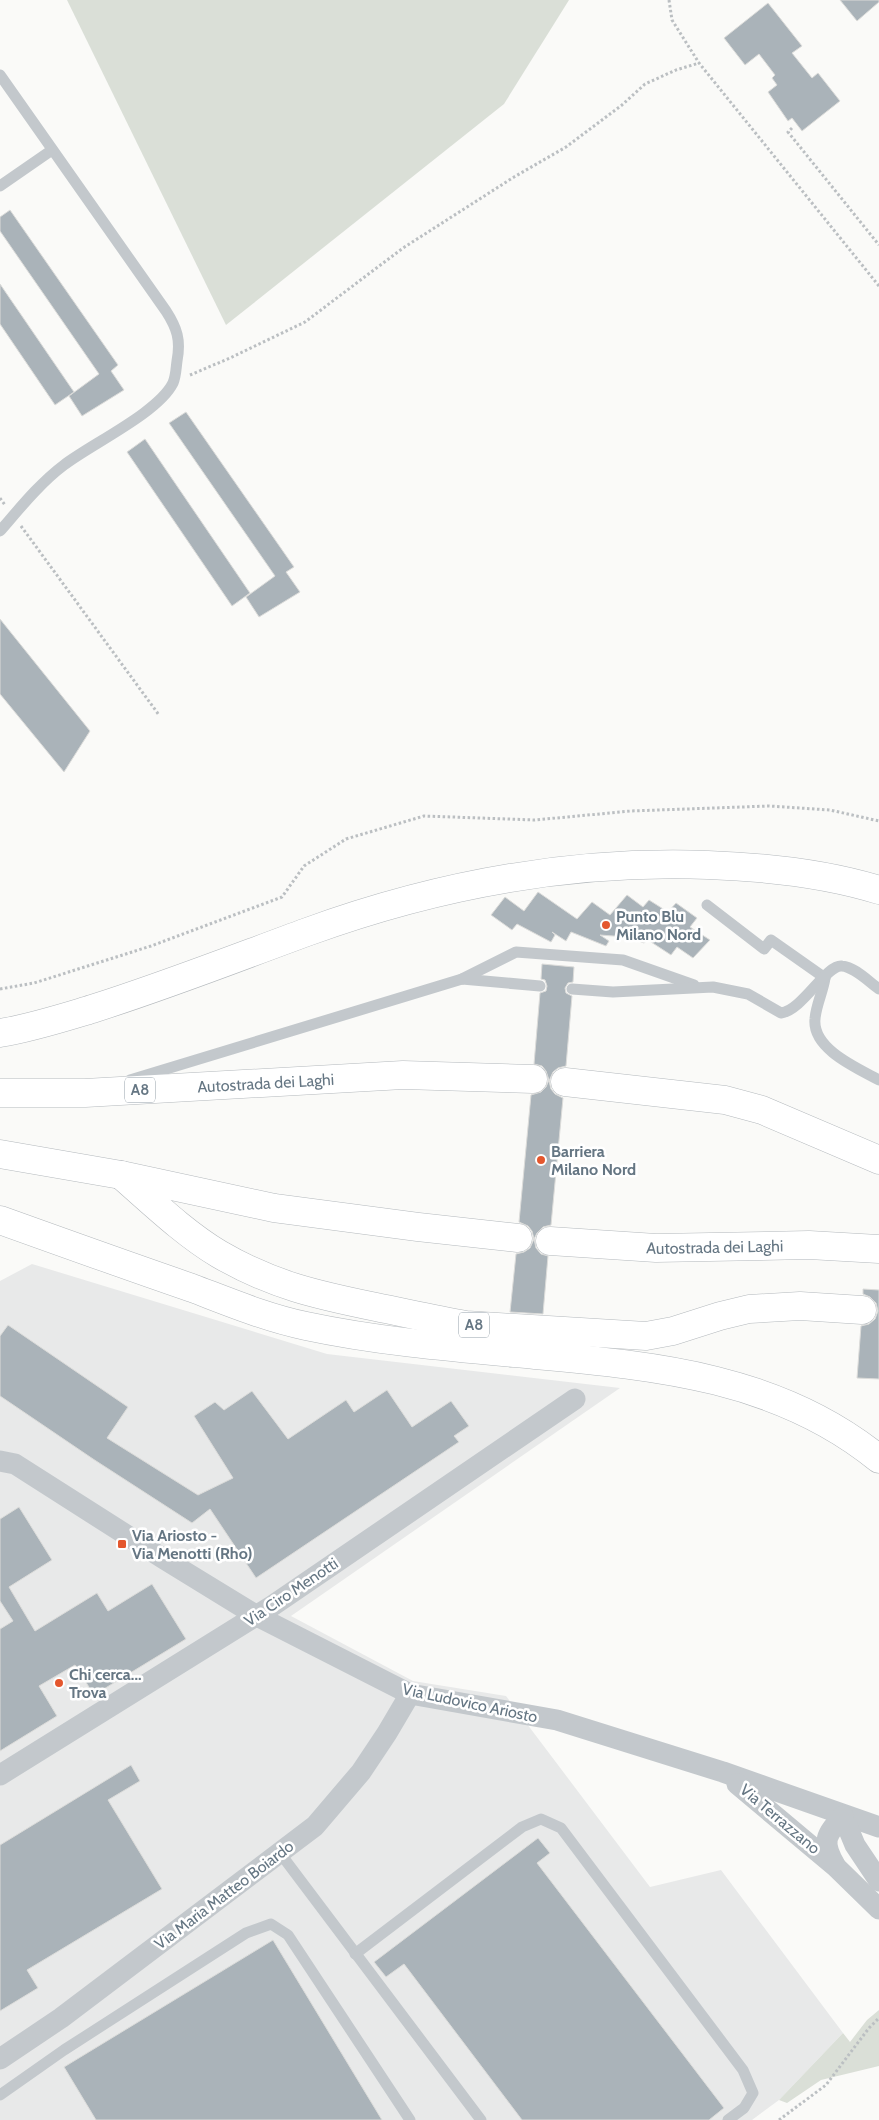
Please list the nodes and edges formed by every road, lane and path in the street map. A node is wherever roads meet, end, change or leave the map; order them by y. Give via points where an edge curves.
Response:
1 (669, 0) edge
2 (699, 63) junction
3 (0, 75) edge
4 (792, 128) dead end
5 (52, 150) junction
6 (0, 186) edge
7 (879, 245) edge
8 (879, 286) edge
9 (173, 382) junction
10 (0, 498) edge
11 (13, 516) junction
12 (0, 531) edge
13 (160, 715) dead end
14 (879, 821) edge
15 (879, 890) edge
16 (706, 905) dead end
17 (824, 978) junction
18 (462, 979) junction
19 (540, 986) dead end
20 (698, 986) junction
21 (0, 989) edge
22 (572, 989) dead end
23 (879, 989) edge
24 (0, 1033) edge
25 (533, 1079) dead end
26 (878, 1079) edge
27 (565, 1082) dead end
28 (0, 1093) edge
29 (85, 1093) junction
30 (0, 1154) edge
31 (879, 1160) edge
32 (122, 1175) junction
33 (0, 1220) edge
34 (518, 1238) dead end
35 (550, 1241) dead end
36 (879, 1250) edge
37 (862, 1310) dead end
38 (575, 1399) dead end
39 (5, 1459) edge
40 (879, 1459) edge
41 (257, 1616) junction
42 (410, 1694) junction
43 (723, 1772) junction
44 (0, 1775) edge
45 (844, 1816) junction
46 (879, 1827) edge
47 (280, 1853) junction
48 (836, 1866) junction
49 (879, 1881) edge
50 (879, 1909) edge
51 (354, 1954) junction
52 (879, 2018) edge
53 (0, 2059) edge
54 (0, 2095) edge
55 (410, 2120) edge
56 (481, 2120) edge
57 (728, 2120) edge
58 (779, 2120) edge

1 - 2 path via 672,20
2 - 8 path
2 - 9 path via 646,84 566,147 403,248 304,322
3 - 5 lane
4 - 7 path via 788,132
5 - 6 lane
5 - 9 lane via 177,330 179,354
9 - 11 lane via 144,412 63,465
10 - 11 path
11 - 12 lane
11 - 13 path
14 - 21 path via 830,810 769,806 631,811 535,820 424,816 346,839 304,866 282,897 151,946 34,983
15 - 24 highway via 778,869 665,863 581,867 512,876 362,913 136,995
16 - 17 lane via 764,949 771,940
17 - 20 lane via 792,1009 781,1013 748,994 728,988
17 - 23 lane via 831,970 844,966
17 - 26 lane via 814,1022 818,1038 835,1054
18 - 19 lane
18 - 20 lane via 516,952 623,960
18 - 29 lane
20 - 22 lane via 613,992
25 - 29 highway, Autostrada dei Laghi / A8 via 403,1075
27 - 31 highway via 726,1100 762,1110
28 - 29 highway, Autostrada dei Laghi / A8
30 - 32 highway
32 - 34 highway via 274,1208
32 - 37 highway, A8 via 218,1253 277,1283 312,1294 466,1325 646,1336 749,1309 800,1306
33 - 40 highway via 303,1326 382,1340 611,1362 708,1378 760,1393 819,1418 855,1439
35 - 36 highway, Autostrada dei Laghi via 656,1248 809,1245
38 - 41 street, Via Ciro Menotti
39 - 41 street, Via Ludovico Ariosto
41 - 42 street, Via Ludovico Ariosto
41 - 44 street, Via Ciro Menotti
42 - 43 street, Via Ludovico Ariosto via 557,1720
42 - 47 street, Via Maria Matteo Boiardo via 362,1772 315,1826
43 - 45 street, Via Ludovico Ariosto
43 - 48 street, Via Terrazzano
45 - 46 street, Via Ludovico Ariosto
45 - 48 street, Via Terrazzano via 830,1831 826,1844
45 - 49 street via 855,1845
47 - 51 lane
47 - 53 street, Via Maria Matteo Boiardo via 61,2018
48 - 50 street, Via Terrazzano
51 - 56 lane
51 - 57 lane via 522,1827 541,1819 561,1828 743,2070 753,2093 744,2108
52 - 58 path via 826,2085
54 - 55 lane via 246,1933 270,1924 288,1935

